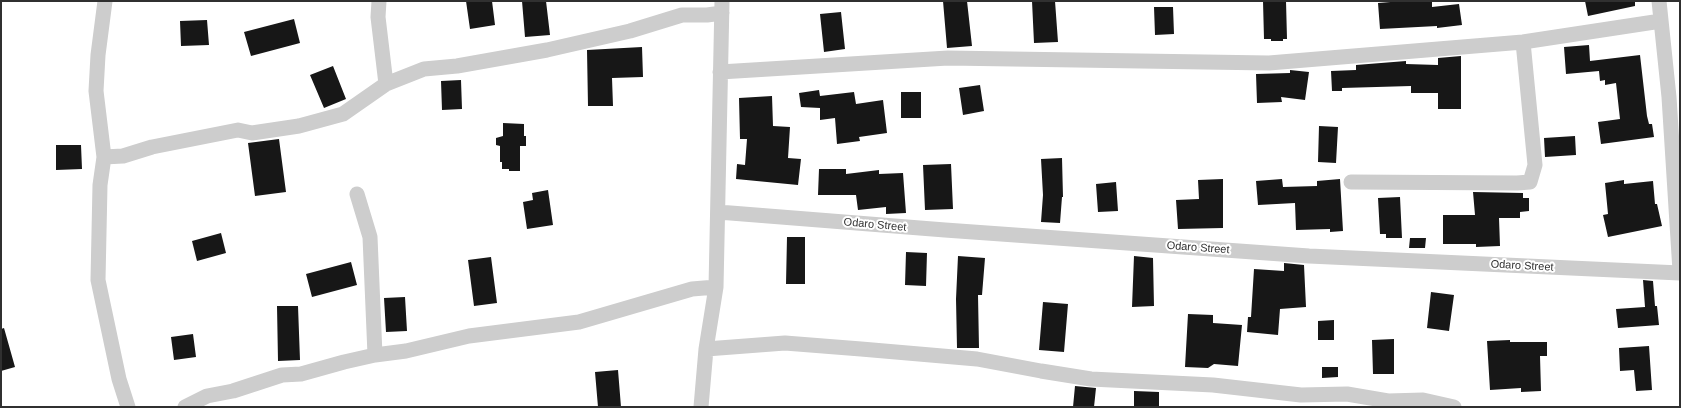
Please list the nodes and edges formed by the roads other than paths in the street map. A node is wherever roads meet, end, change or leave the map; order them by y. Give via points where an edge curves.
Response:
1 (105, 1) edge
2 (379, 1) edge
3 (1659, 1) edge
4 (722, 7) edge
5 (1661, 21) junction
6 (1523, 42) junction
7 (720, 72) junction
8 (386, 84) junction
9 (1675, 121) edge
10 (104, 158) junction
11 (1352, 182) dead end
12 (357, 194) dead end
13 (718, 212) junction
14 (1680, 272) edge
15 (716, 287) junction
16 (706, 349) junction
17 (375, 354) junction
18 (128, 407) edge
19 (185, 407) edge
20 (701, 407) edge
21 (1454, 407) edge

1 - 10 street via 96,91
2 - 8 street via 378,16
3 - 5 street
4 - 7 street
4 - 8 street via 706,15 682,15 630,31 547,50 457,66 424,69
5 - 6 street
5 - 9 street
6 - 7 street via 1268,63 948,58
6 - 11 street via 1536,165 1530,182
7 - 13 street
8 - 10 street via 342,114 299,126 252,133 238,130
9 - 14 street
10 - 18 street via 100,185 98,280 119,379
12 - 17 street via 370,237
13 - 14 street, Odaro Street via 1301,255
13 - 15 street
15 - 16 street
15 - 17 street via 692,289 579,322 470,336
16 - 20 street
16 - 21 street via 785,343 977,359 1091,379 1301,394 1347,394 1388,402 1423,400
17 - 19 street via 301,374 282,375 234,391 207,396

